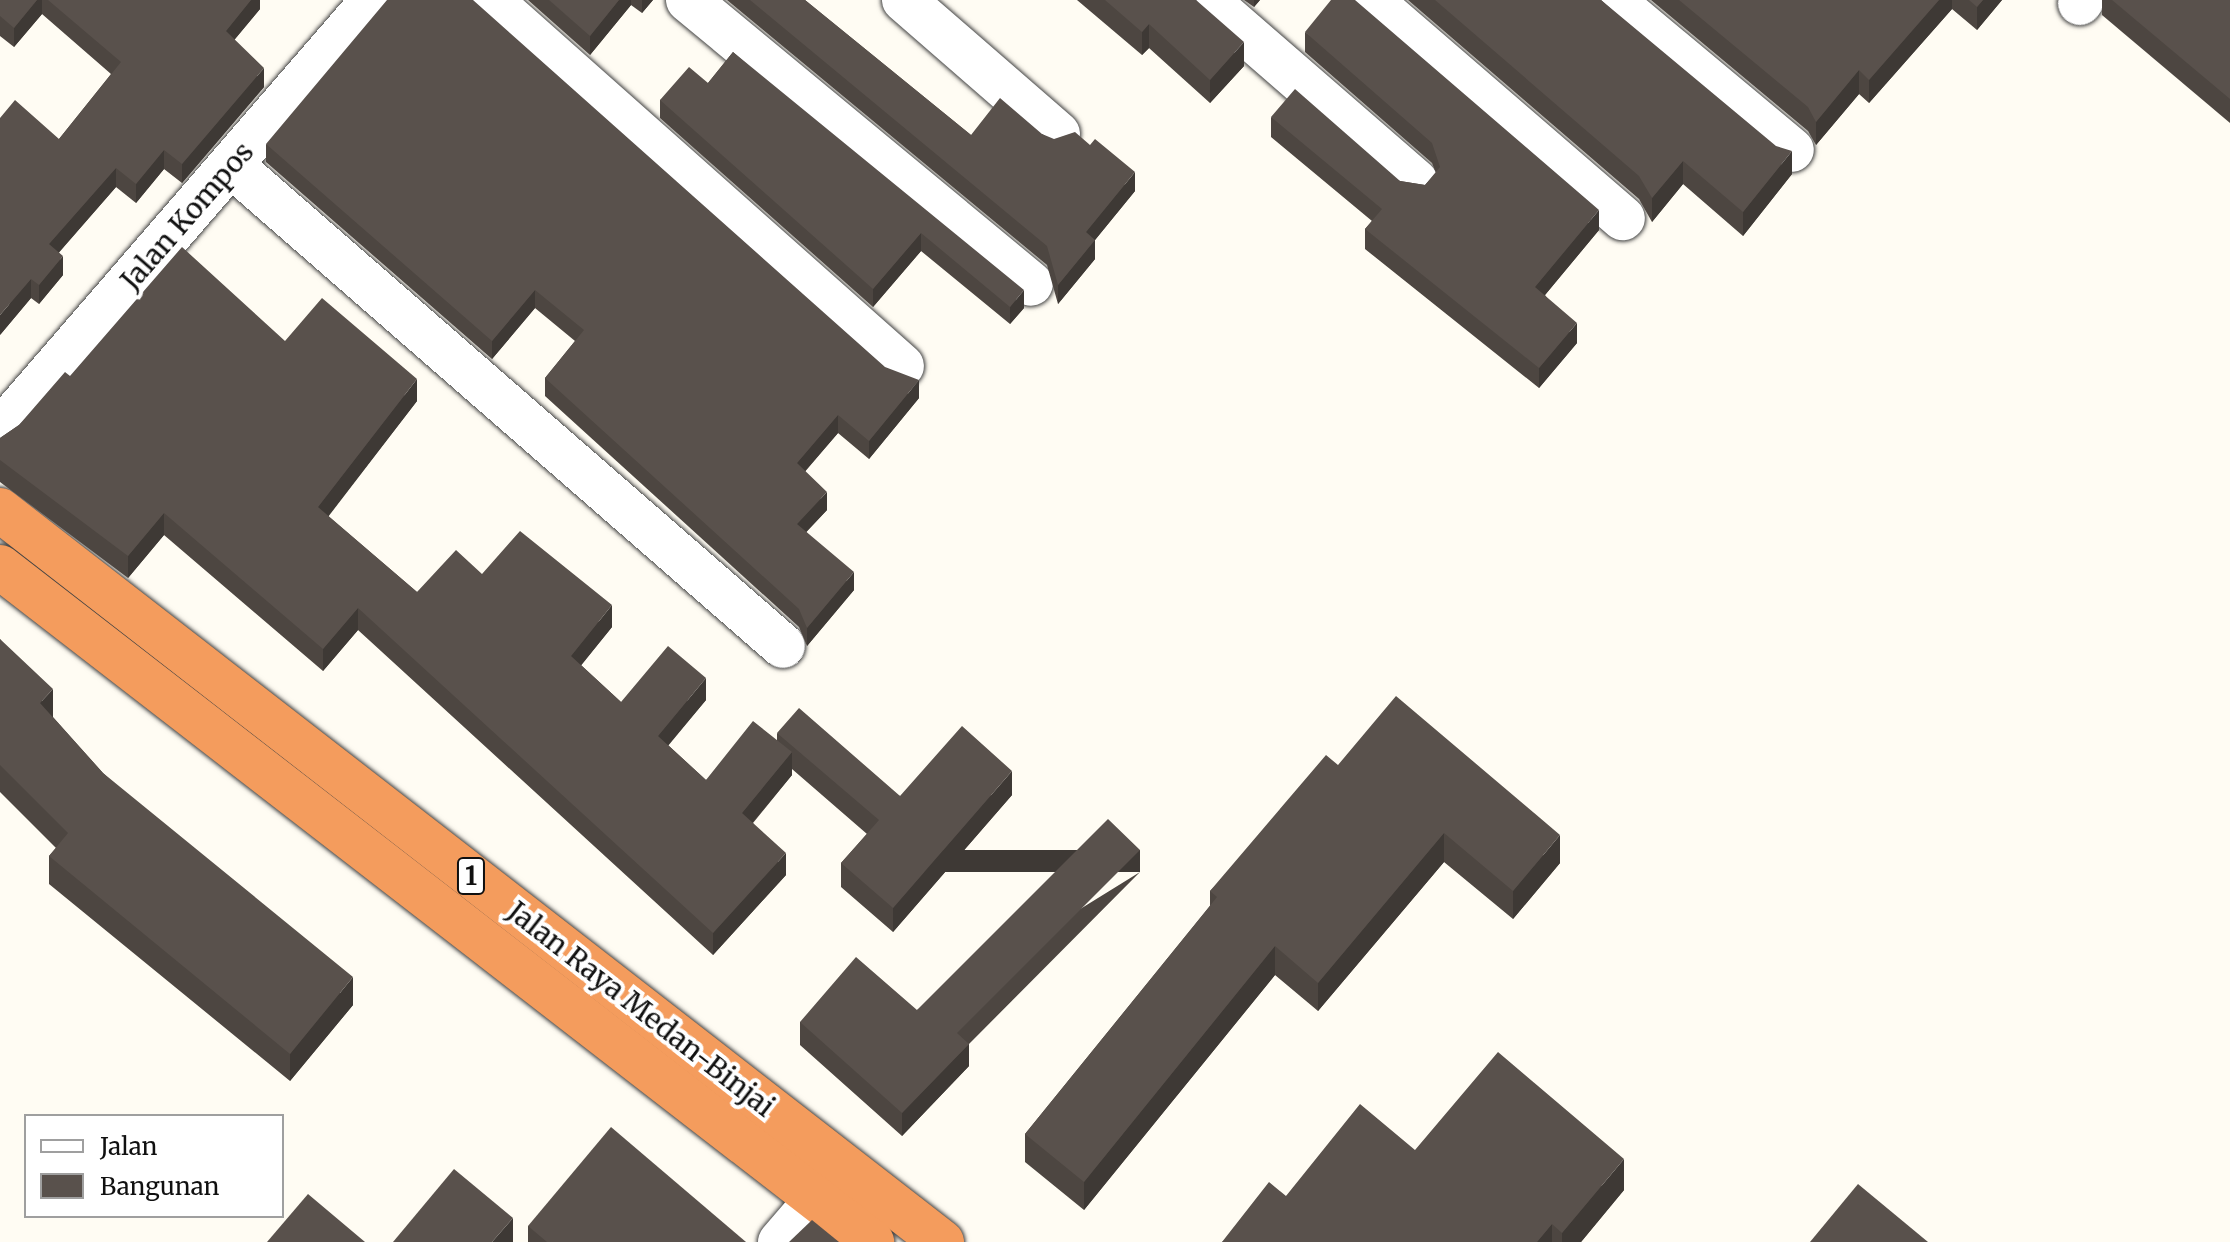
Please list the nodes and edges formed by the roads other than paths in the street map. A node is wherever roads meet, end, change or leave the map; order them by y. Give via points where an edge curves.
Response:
1 (373, 0) edge
2 (490, 0) edge
3 (688, 0) edge
4 (904, 0) edge
5 (1207, 0) edge
6 (1370, 0) edge
7 (1612, 0) edge
8 (1058, 134) edge
9 (1792, 150) edge
10 (231, 165) junction
11 (1416, 182) edge
12 (1623, 218) dead end
13 (1031, 284) dead end
14 (902, 366) dead end
15 (0, 431) edge
16 (0, 510) edge
17 (0, 567) edge
18 (783, 646) dead end
19 (792, 1153) junction
20 (817, 1199) junction
21 (780, 1242) edge
22 (872, 1242) edge
23 (942, 1242) edge

1 - 10 street, Jalan Kompos
2 - 14 street
3 - 13 street
4 - 8 street
5 - 11 street
6 - 12 street
7 - 9 street
10 - 15 street, Jalan Kompos
10 - 18 street
16 - 19 highway, Jalan Raya Medan-Binjai / 1
17 - 19 highway, Jalan Raya Medan-Binjai / 1
19 - 20 highway, Jalan Raya Medan-Binjai / 1
19 - 23 highway, Jalan Raya Medan-Binjai / 1
20 - 21 street
20 - 22 highway, Jalan Raya Medan-Binjai / 1

